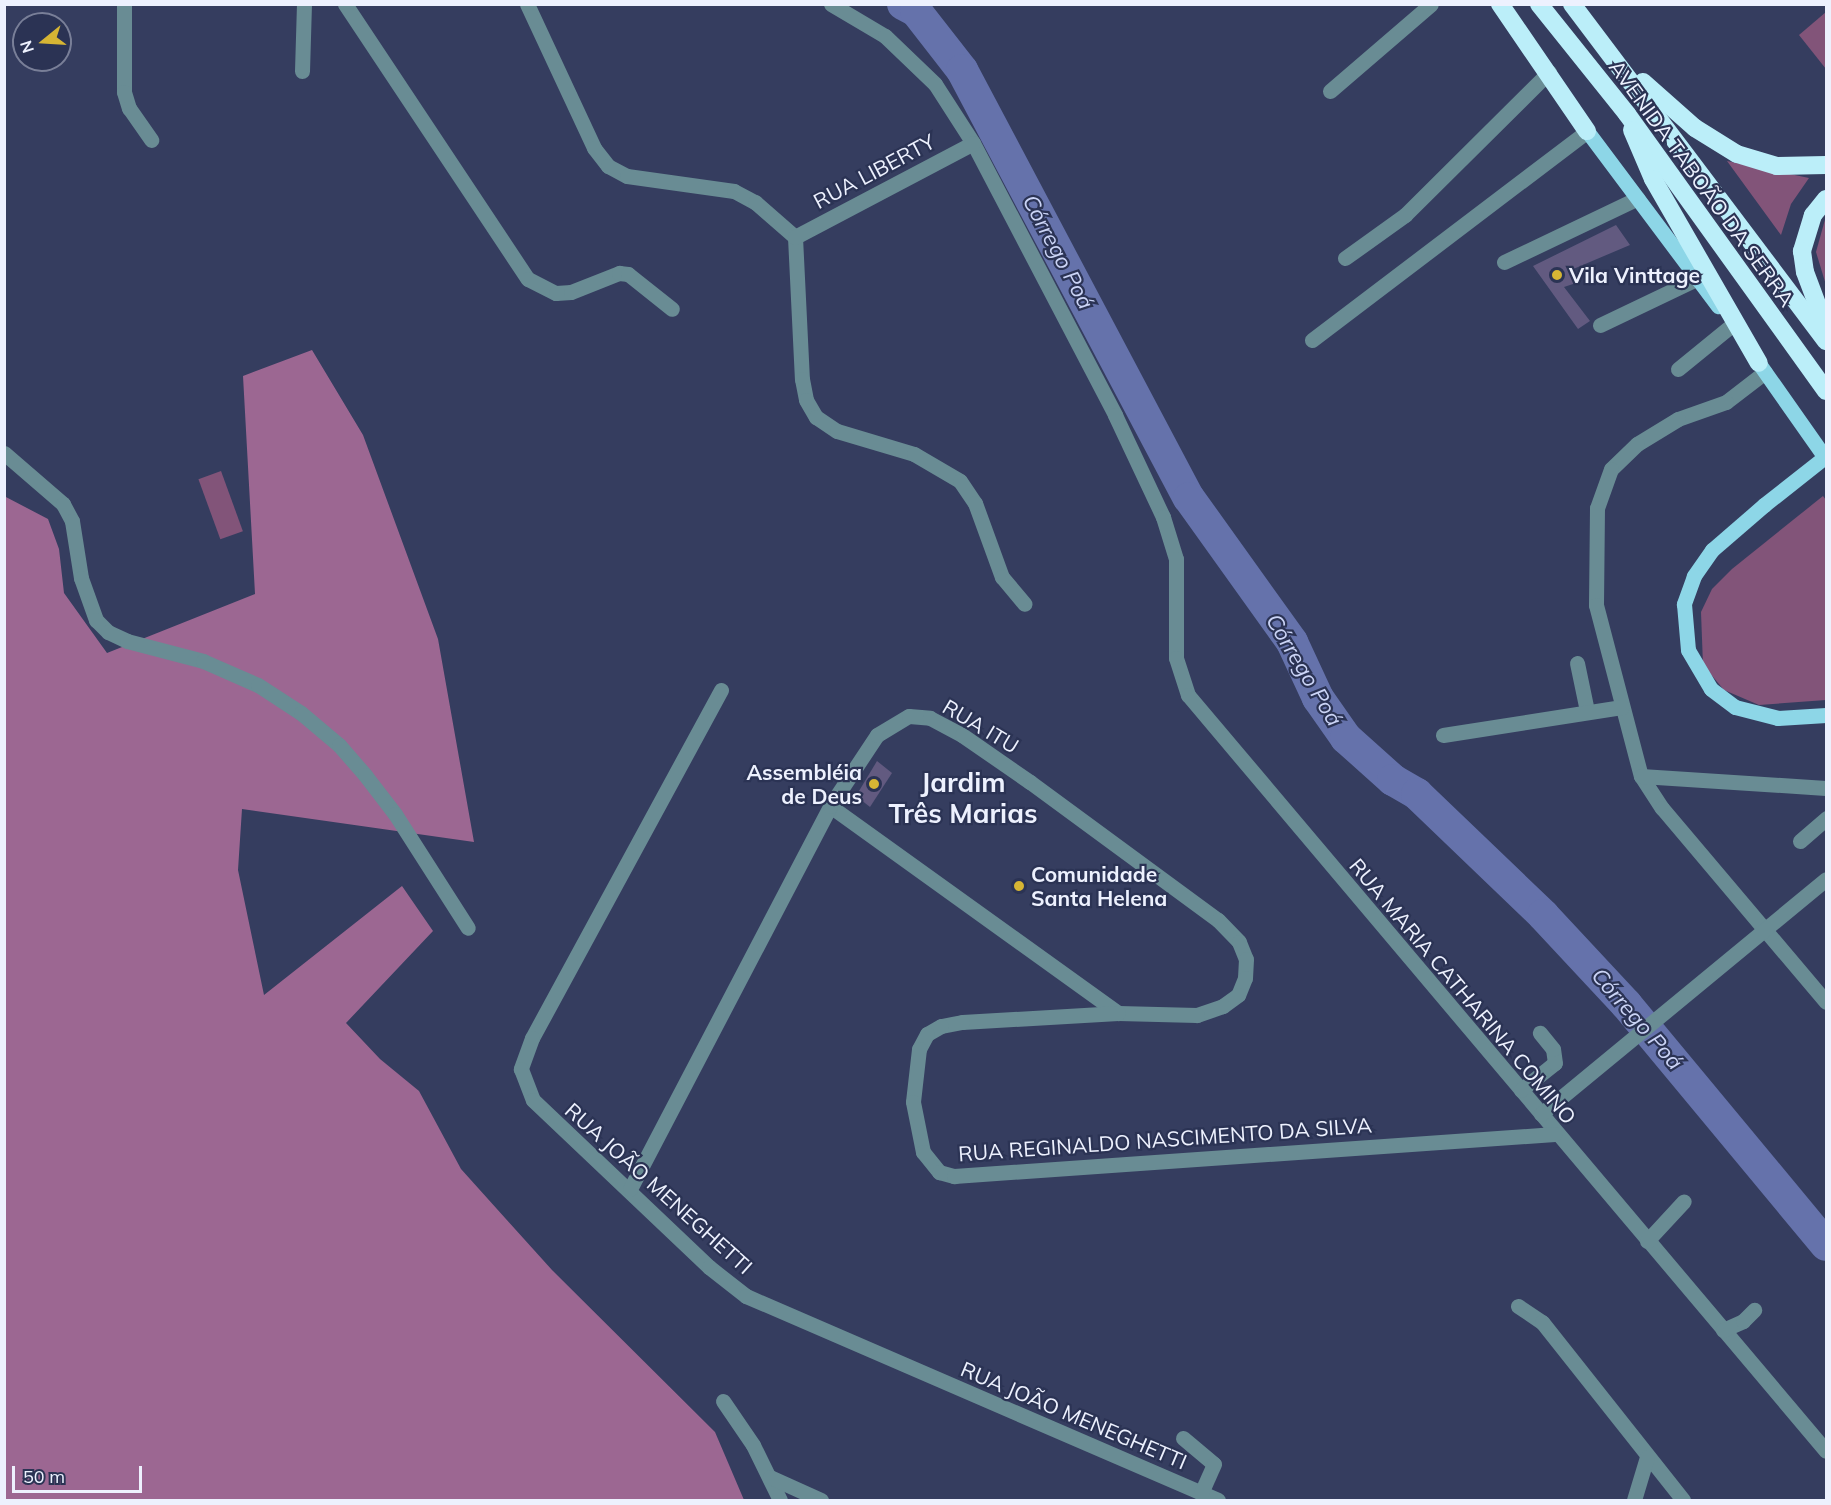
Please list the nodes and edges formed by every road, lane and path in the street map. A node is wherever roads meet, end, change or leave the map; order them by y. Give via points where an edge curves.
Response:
1 (124, 4) edge
2 (304, 4) edge
3 (345, 4) edge
4 (526, 4) edge
5 (831, 4) edge
6 (1431, 4) edge
7 (1500, 4) edge
8 (1539, 4) edge
9 (1572, 4) edge
10 (1606, 49) junction
11 (302, 71) dead end
12 (1549, 72) junction
13 (1330, 91) dead end
14 (1627, 114) junction
15 (1587, 131) junction
16 (150, 140) dead end
17 (973, 143) junction
18 (1827, 165) edge
19 (1638, 198) junction
20 (1827, 199) edge
21 (795, 237) junction
22 (1345, 258) dead end
23 (1504, 262) dead end
24 (1698, 278) junction
25 (672, 309) dead end
26 (1600, 325) dead end
27 (1732, 325) junction
28 (1827, 328) edge
29 (1312, 340) dead end
30 (1827, 341) edge
31 (1762, 367) junction
32 (1678, 369) dead end
33 (1827, 391) edge
34 (4, 453) edge
35 (1827, 458) edge
36 (1025, 604) dead end
37 (1577, 663) dead end
38 (721, 690) dead end
39 (1622, 707) junction
40 (1587, 711) junction
41 (1827, 715) edge
42 (1443, 735) dead end
43 (1641, 776) junction
44 (1827, 788) edge
45 (830, 806) junction
46 (1827, 818) edge
47 (1800, 841) dead end
48 (1827, 879) edge
49 (468, 928) dead end
50 (1767, 931) junction
51 (1827, 1002) edge
52 (1223, 1006) joint
53 (1118, 1013) junction
54 (1540, 1033) dead end
55 (1521, 1090) junction
56 (1541, 1114) junction
57 (1555, 1134) junction
58 (630, 1189) junction
59 (1684, 1200) dead end
60 (1647, 1241) junction
61 (1518, 1306) dead end
62 (1755, 1310) dead end
63 (1723, 1330) junction
64 (723, 1401) dead end
65 (1183, 1438) dead end
66 (1827, 1451) edge
67 (1647, 1457) junction
68 (770, 1477) junction
69 (1202, 1493) junction
70 (780, 1500) edge
71 (821, 1500) edge
72 (1218, 1500) edge
73 (1634, 1500) edge
74 (1683, 1500) edge

1 - 16 street via 124,92 129,108
2 - 11 street
3 - 25 street via 528,279 556,293 628,274
4 - 21 street via 594,148 608,166 627,176 708,184 734,191 755,202
5 - 17 street, RUA MARIA CATHARINA COMINO via 885,36 912,59 935,84
6 - 13 street
7 - 12 highway
8 - 14 highway, AVENIDA TABOÃO DA SERRA
9 - 10 highway, AVENIDA TABOÃO DA SERRA
10 - 18 highway via 1716,144 1777,166
10 - 30 highway, AVENIDA TABOÃO DA SERRA
12 - 15 highway
12 - 22 street via 1405,215
14 - 31 highway via 1648,170
14 - 33 highway, AVENIDA TABOÃO DA SERRA
15 - 19 main road
15 - 29 street
17 - 21 street, RUA LIBERTY
17 - 55 street, RUA MARIA CATHARINA COMINO via 1115,415 1163,517 1176,559 1176,658 1188,695
19 - 23 street
19 - 24 main road
20 - 28 highway via 1809,222 1802,251 1805,272
21 - 36 street via 802,379 806,400 816,417 837,431 914,454 960,481 975,502 1002,577
24 - 26 street
24 - 27 main road
27 - 31 main road
27 - 32 street
31 - 35 main road
31 - 39 street via 1726,402 1678,419 1637,444 1611,469 1597,508 1596,605
34 - 49 street via 63,504 72,521 81,578 96,620 108,632 127,641 203,661 258,685 339,745 371,783
35 - 41 main road, bridge via 1712,550 1694,576 1683,612 1688,650 1711,689 1735,707 1778,718
37 - 40 street
38 - 58 street, RUA JOÃO MENEGHETTI via 532,1038 521,1069 533,1100
39 - 40 street
39 - 43 street
40 - 42 street
43 - 44 street
43 - 50 street via 1662,808
45 - 52 street, RUA ITU via 877,735 909,716 930,718 1011,768 1218,920 1239,942 1246,959 1245,978 1238,995
45 - 53 street
45 - 58 street, RUA ITU
46 - 47 street
48 - 50 street
50 - 51 street
50 - 56 street
52 - 53 street, RUA REGINALDO NASCIMENTO DA SILVA via 1197,1015 1172,1017
53 - 57 street, RUA REGINALDO NASCIMENTO DA SILVA via 962,1022 941,1026 927,1034 919,1049 913,1102 923,1152 930,1165 954,1176
54 - 55 street via 1553,1049 1556,1064
55 - 56 street, RUA MARIA CATHARINA COMINO
56 - 57 street, RUA MARIA CATHARINA COMINO
57 - 60 street, RUA MARIA CATHARINA COMINO
58 - 69 street, RUA JOÃO MENEGHETTI via 709,1267 746,1296
59 - 60 street
60 - 63 street, RUA MARIA CATHARINA COMINO
61 - 67 street via 1542,1322
62 - 63 street
63 - 66 street, RUA MARIA CATHARINA COMINO
64 - 68 street
65 - 69 street via 1214,1464
67 - 73 street
67 - 74 street
68 - 70 street
68 - 71 street
69 - 72 street, RUA JOÃO MENEGHETTI

